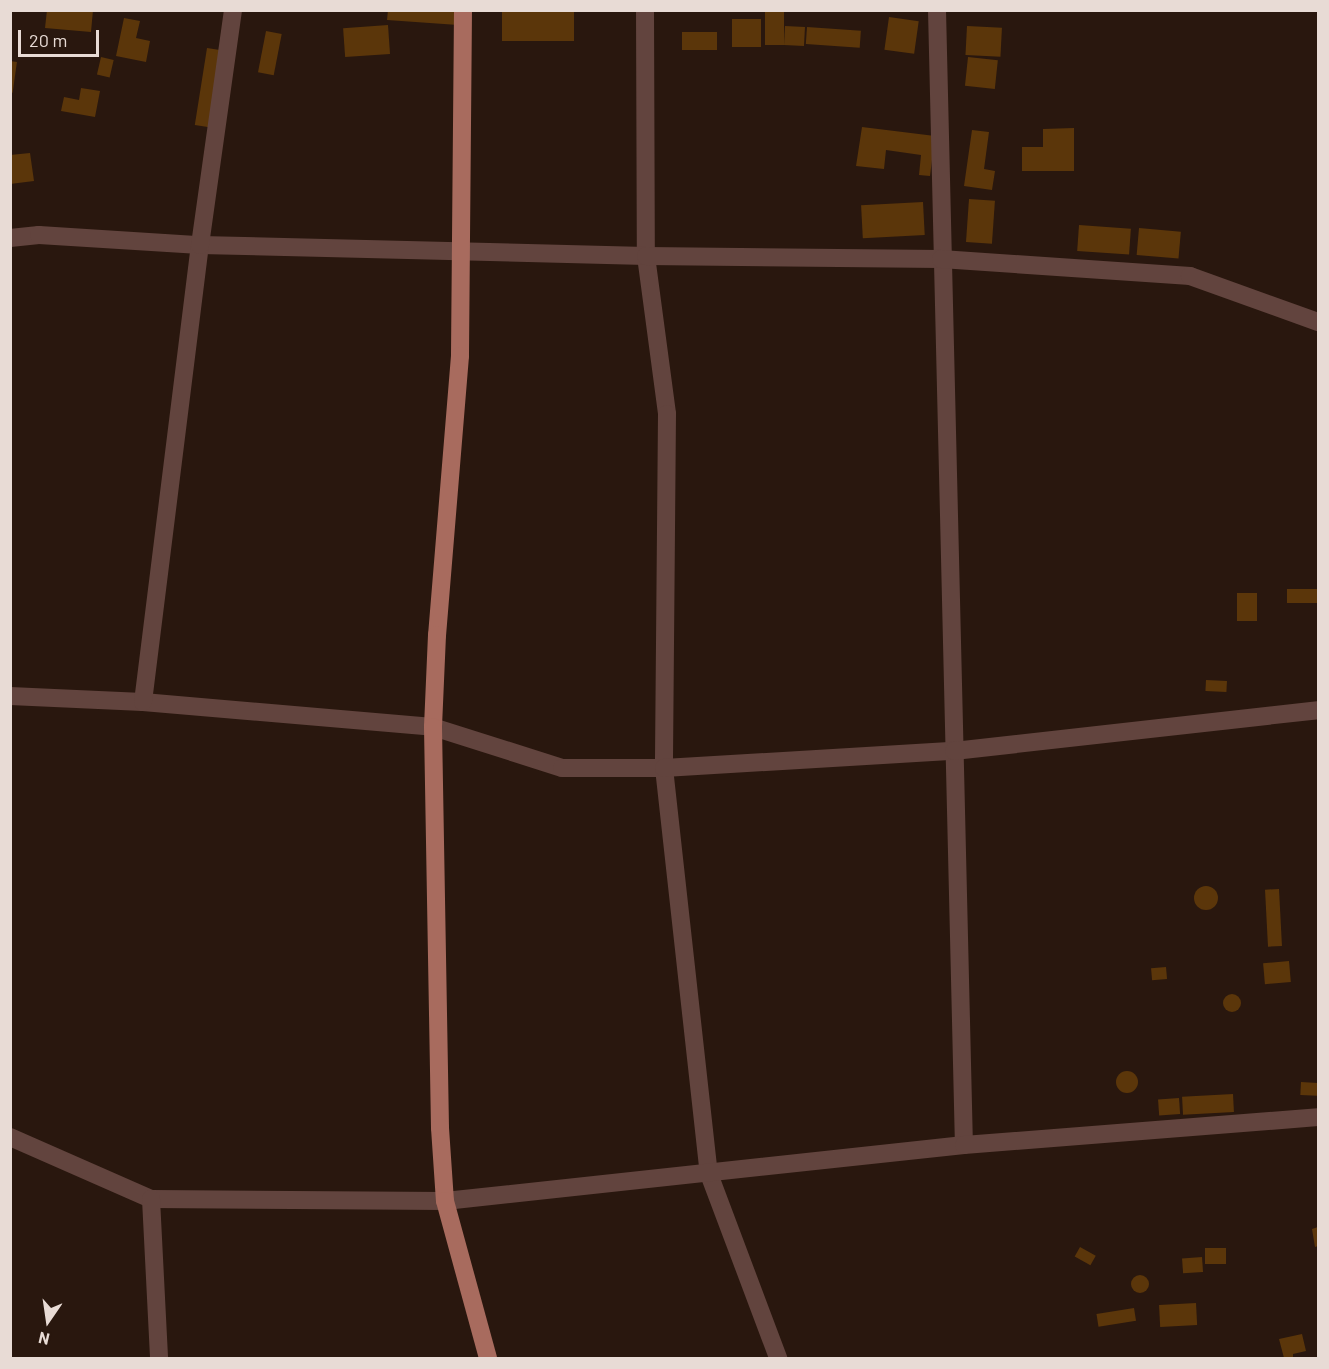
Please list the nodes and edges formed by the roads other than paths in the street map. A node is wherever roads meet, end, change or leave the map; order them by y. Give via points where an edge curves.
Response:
1 (233, 10) edge
2 (463, 10) edge
3 (645, 10) edge
4 (937, 10) edge
5 (10, 238) edge
6 (200, 245) junction
7 (463, 251) junction
8 (646, 256) junction
9 (941, 259) junction
10 (1318, 322) edge
11 (10, 696) edge
12 (143, 702) junction
13 (1318, 710) edge
14 (433, 728) junction
15 (954, 751) junction
16 (664, 768) junction
17 (1318, 1118) edge
18 (10, 1137) edge
19 (964, 1144) junction
20 (709, 1174) junction
21 (151, 1199) junction
22 (445, 1201) junction
23 (159, 1359) edge
24 (488, 1359) edge
25 (778, 1359) edge

1 - 6 street
2 - 7 main road
3 - 8 street
4 - 9 street
5 - 6 street via 39,235
6 - 7 street
6 - 12 street
7 - 8 street
7 - 14 main road via 460,356 436,635
8 - 9 street
8 - 16 street via 667,414
9 - 10 street via 1190,276
9 - 15 street
11 - 12 street
12 - 14 street
13 - 15 street
14 - 16 street via 562,768
14 - 22 main road via 440,1128
15 - 16 street
15 - 19 street
16 - 20 street
17 - 19 street
18 - 21 street
19 - 20 street
20 - 22 street
20 - 25 street
21 - 22 street
21 - 23 street
22 - 24 main road

